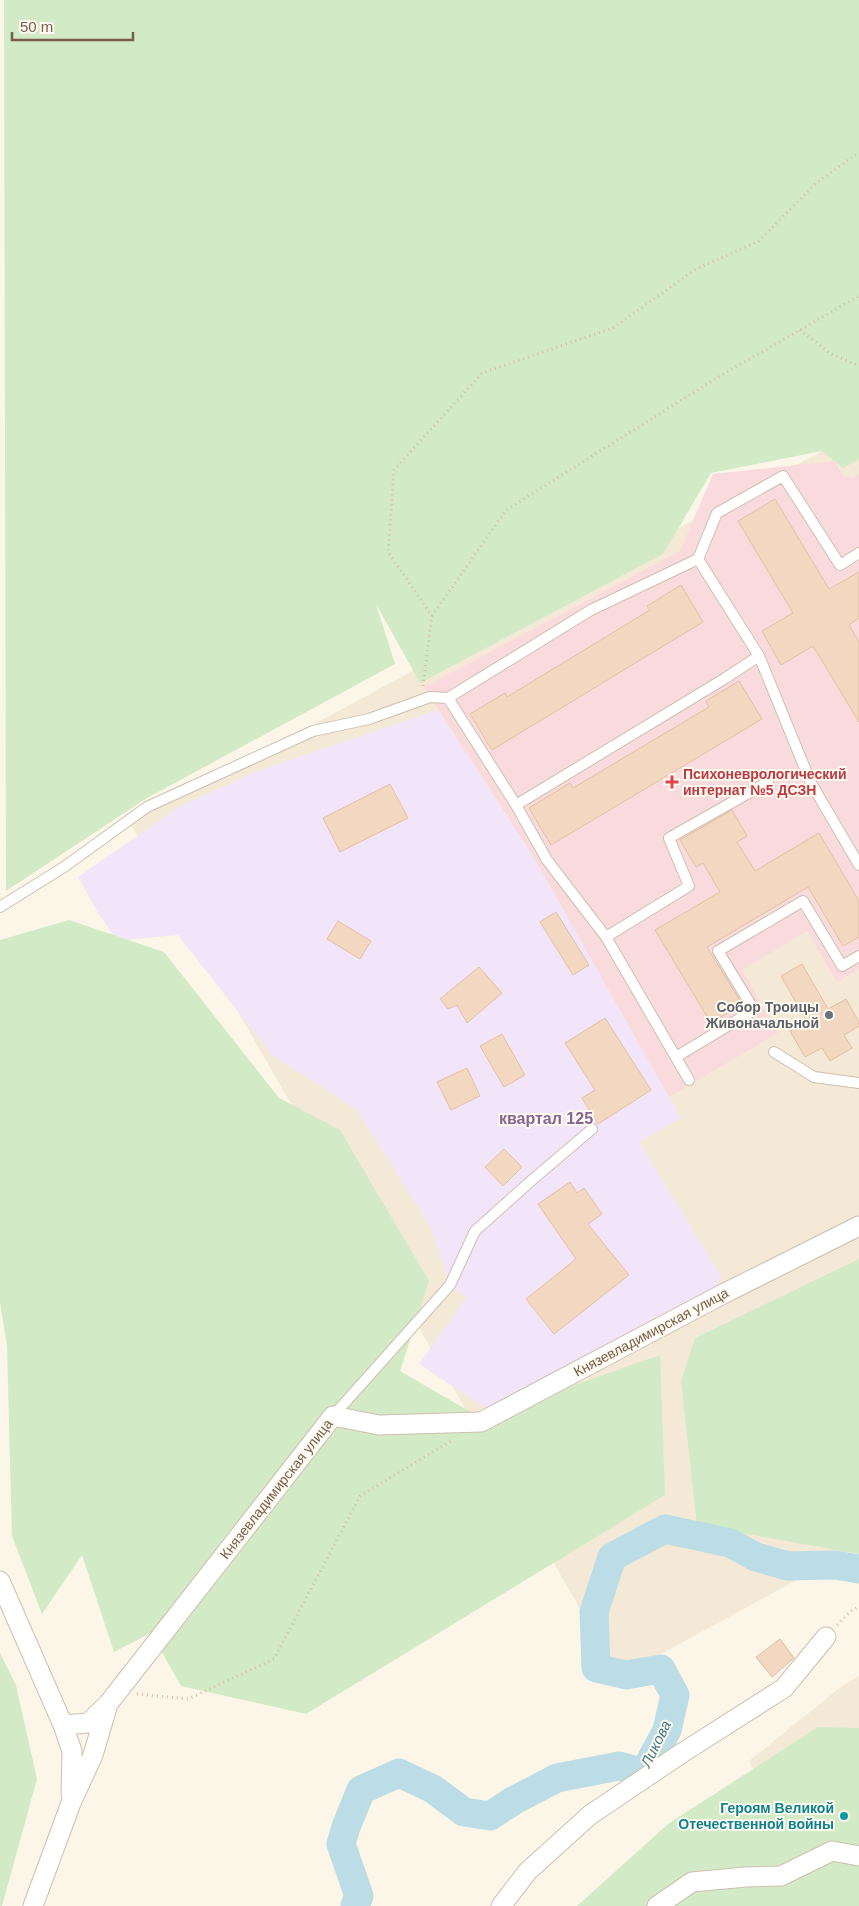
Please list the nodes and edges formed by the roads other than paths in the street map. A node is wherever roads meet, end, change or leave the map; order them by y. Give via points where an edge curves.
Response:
1 (859, 553) edge
2 (698, 559) junction
3 (759, 656) junction
4 (448, 698) junction
5 (768, 782) dead end
6 (516, 805) junction
7 (859, 865) edge
8 (0, 906) edge
9 (606, 937) junction
10 (859, 956) edge
11 (774, 1052) dead end
12 (676, 1056) junction
13 (689, 1080) dead end
14 (859, 1084) edge
15 (592, 1130) dead end
16 (859, 1226) edge
17 (333, 1416) junction
18 (0, 1581) edge
19 (826, 1637) road end
20 (112, 1698) junction
21 (63, 1725) junction
22 (71, 1803) junction
23 (859, 1856) edge
24 (33, 1906) edge
25 (501, 1906) edge
26 (657, 1906) edge

1 - 2 lane via 840,565 783,476 717,513
2 - 3 lane
2 - 4 lane via 591,610
3 - 6 lane
3 - 7 lane via 811,783
4 - 6 lane
4 - 8 lane via 430,697 369,719 313,731 147,807 64,867
5 - 9 lane via 669,838 689,886
6 - 9 lane via 547,860
9 - 12 lane
10 - 12 lane via 842,966 803,901 718,951 754,1010
11 - 14 lane via 814,1077
12 - 13 lane
15 - 17 lane via 475,1231 450,1285
16 - 17 street, Князевладимирская улица via 720,1295 481,1422 379,1425
17 - 20 street, Князевладимирская улица
18 - 21 street
19 - 25 street via 784,1688 590,1815 528,1871
20 - 21 street via 88,1723
20 - 22 street, Князевладимирская улица via 93,1755
21 - 22 street via 72,1751
22 - 24 street, Князевладимирская улица
23 - 26 street via 832,1851 781,1876 692,1882

